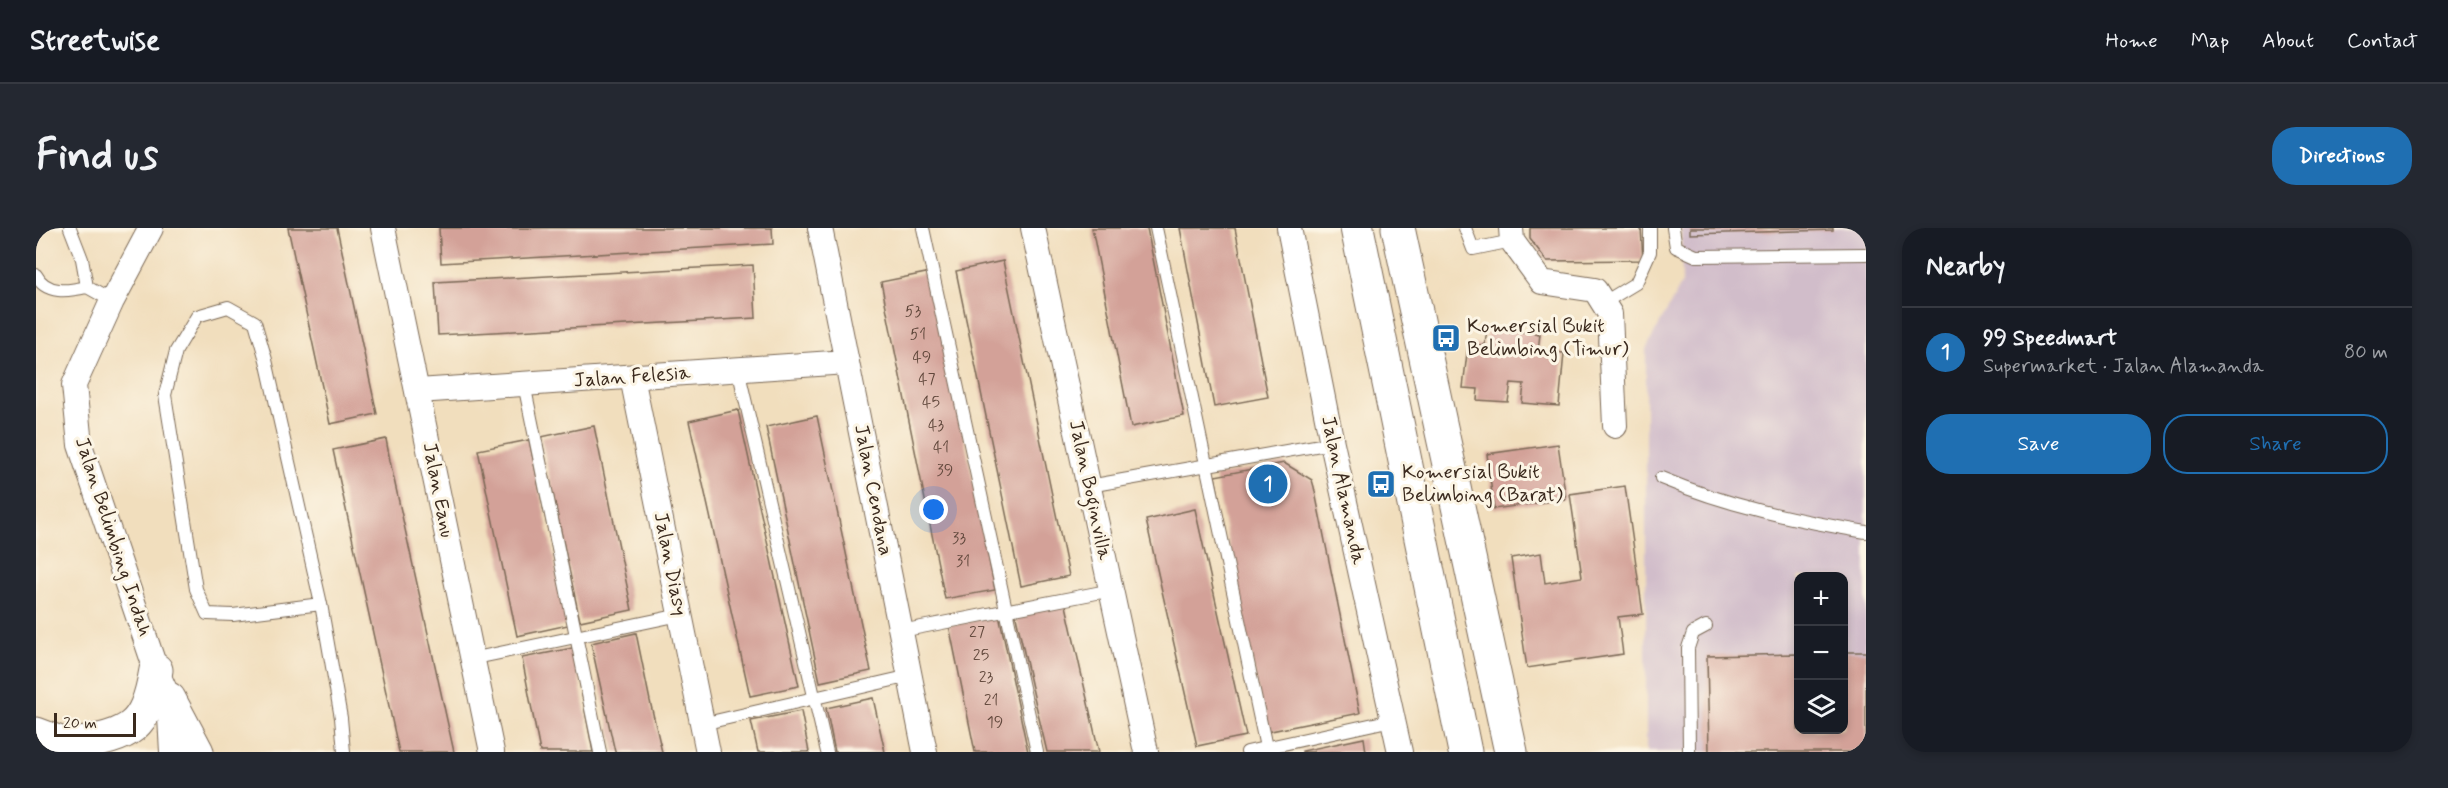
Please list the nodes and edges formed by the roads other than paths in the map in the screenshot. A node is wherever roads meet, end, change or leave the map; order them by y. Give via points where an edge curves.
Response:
1 (70, 228) edge
2 (151, 228) edge
3 (383, 228) edge
4 (820, 228) edge
5 (923, 228) edge
6 (1033, 228) edge
7 (1156, 228) edge
8 (1289, 228) edge
9 (1357, 228) edge
10 (1398, 228) edge
11 (1465, 228) edge
12 (1650, 228) edge
13 (1673, 228) edge
14 (1511, 235) edge
15 (1866, 254) edge
16 (36, 275) edge
17 (87, 287) junction
18 (112, 301) junction
19 (1603, 303) junction
20 (847, 362) junction
21 (738, 369) junction
22 (632, 377) junction
23 (524, 384) junction
24 (418, 391) junction
25 (1615, 426) dead end
26 (1332, 442) junction
27 (1205, 464) junction
28 (1661, 478) dead end
29 (1089, 486) junction
30 (1866, 532) edge
31 (1112, 590) junction
32 (321, 604) junction
33 (1005, 610) junction
34 (680, 615) junction
35 (1706, 626) dead end
36 (901, 631) junction
37 (576, 635) junction
38 (471, 659) junction
39 (910, 676) junction
40 (163, 684) junction
41 (814, 696) junction
42 (1392, 720) junction
43 (702, 724) junction
44 (36, 734) edge
45 (77, 749) edge
46 (1267, 750) edge
47 (172, 752) edge
48 (197, 752) edge
49 (344, 752) edge
50 (492, 752) edge
51 (600, 752) edge
52 (708, 752) edge
53 (827, 752) edge
54 (925, 752) edge
55 (1036, 752) edge
56 (1146, 752) edge
57 (1247, 752) edge
58 (1400, 752) edge
59 (1465, 752) edge
60 (1511, 752) edge
61 (1689, 752) edge

1 - 17 lane
2 - 18 street, Jalan Belimbing Indah
3 - 24 street, Jalan Eanu
4 - 20 street, Jalan Cendana
5 - 33 lane
6 - 29 street, Jalan Boginvilla
7 - 27 lane
8 - 26 street, Jalan Alamanda
9 - 59 main road
10 - 60 main road
11 - 14 lane via 1473,249
12 - 19 lane via 1650,252 1636,283
13 - 15 lane via 1676,247 1695,256
14 - 19 street via 1542,282 1595,290
16 - 17 lane via 40,282 63,292
17 - 18 lane
18 - 40 street, Jalan Belimbing Indah via 74,385 80,445
19 - 25 street via 1610,314
20 - 21 street, Jalan Felesia
20 - 36 street, Jalan Cendana
21 - 22 street, Jalan Felesia
21 - 41 lane
22 - 23 street, Jalan Felesia
22 - 34 street, Jalan Diasy
23 - 24 street, Jalan Felesia
23 - 37 lane
24 - 38 street, Jalan Eanu
26 - 27 lane
26 - 42 street, Jalan Alamanda
27 - 29 lane
27 - 46 lane
28 - 30 lane via 1705,496 1792,520
29 - 31 street, Jalan Boginvilla
31 - 33 lane
31 - 56 street, Jalan Boginvilla
32 - 32 lane via 255,322 228,307 197,316 176,351 165,395 195,589 207,614 233,615
32 - 49 lane
33 - 36 lane
33 - 55 lane
34 - 37 lane
34 - 43 street, Jalan Diasy
35 - 61 lane via 1693,633 1688,648
36 - 39 street, Jalan Cendana
37 - 38 lane
37 - 51 lane
38 - 50 street, Jalan Eanu
39 - 41 lane
39 - 54 street, Jalan Cendana
40 - 45 main road via 139,722 116,737
40 - 47 street, Jalan Belimbing Indah
40 - 48 main road
41 - 43 lane
41 - 53 lane
42 - 46 lane
42 - 58 street, Jalan Alamanda
43 - 52 street, Jalan Diasy
44 - 45 main road
46 - 57 lane

